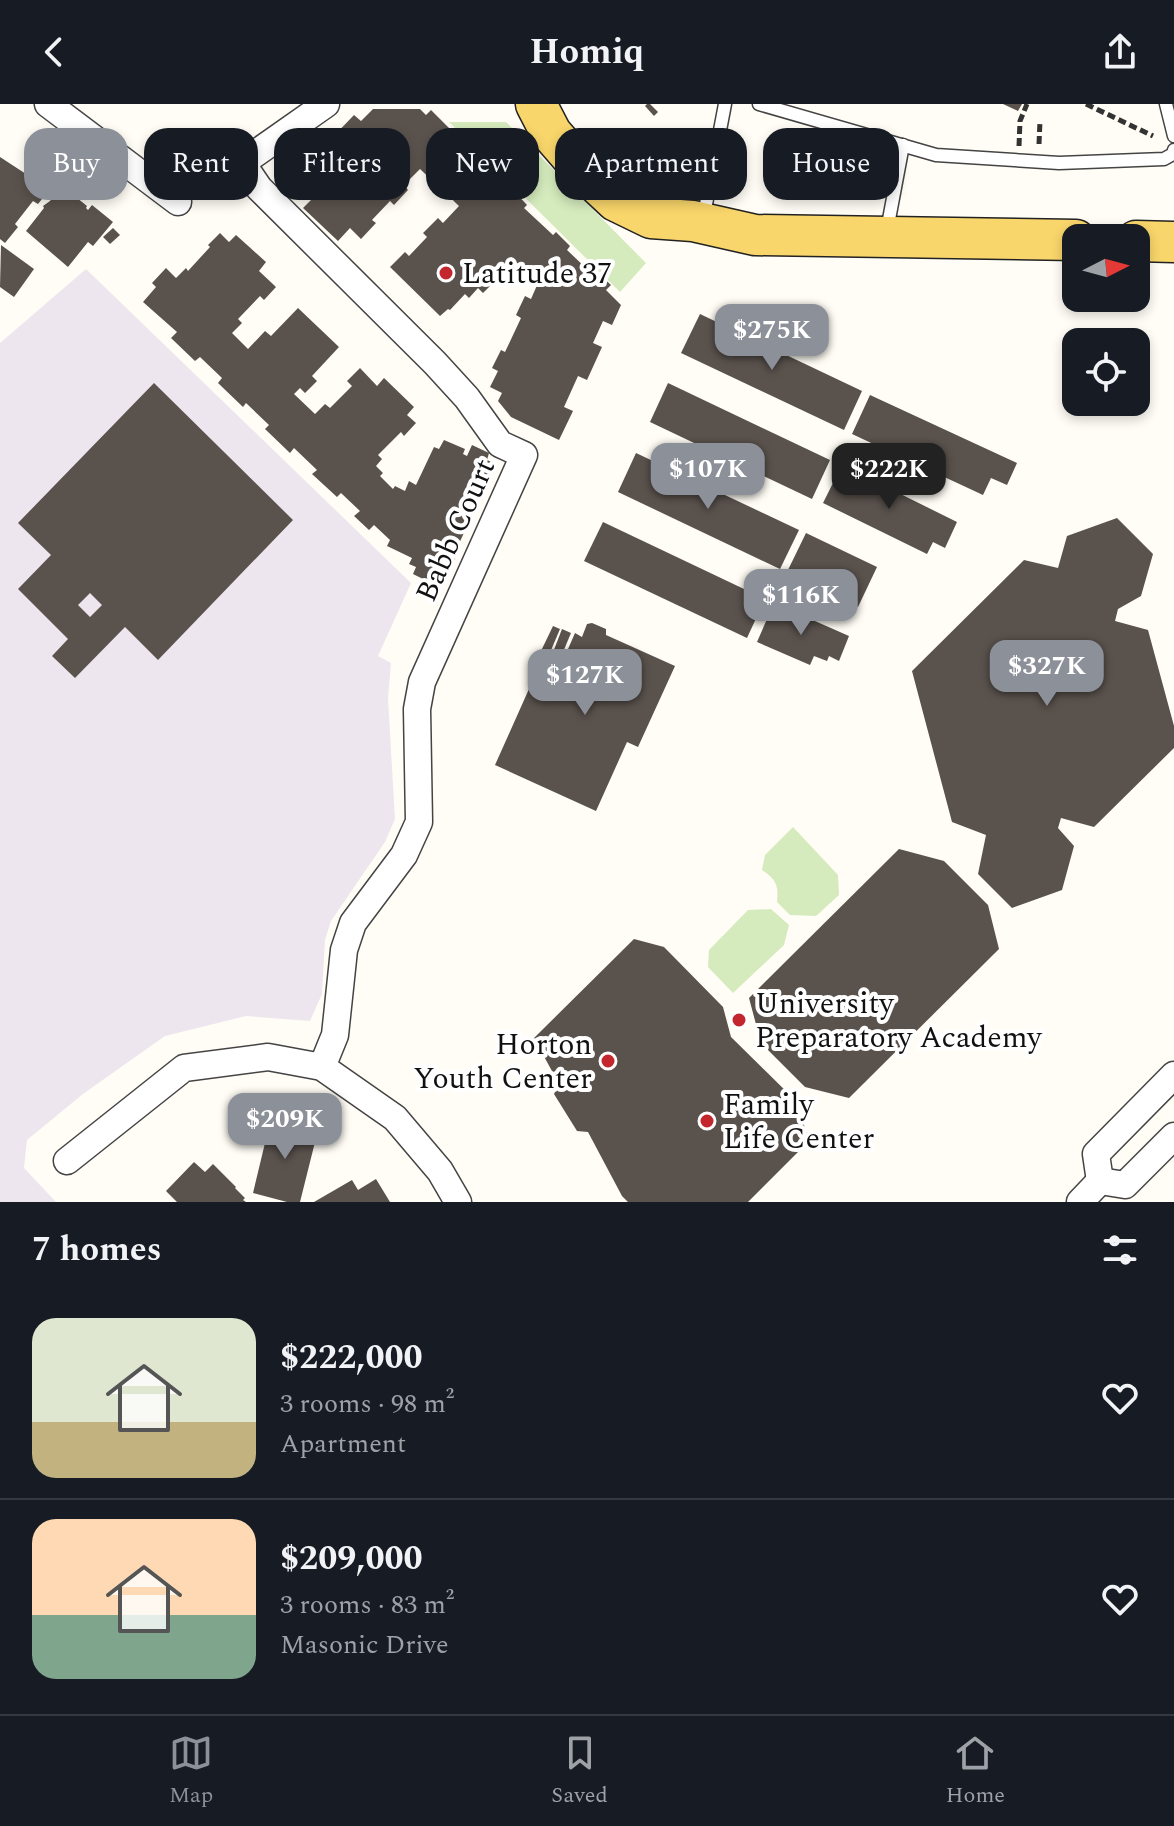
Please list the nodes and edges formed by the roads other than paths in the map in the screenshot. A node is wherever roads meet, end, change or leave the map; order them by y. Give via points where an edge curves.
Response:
1 (48, 104) edge
2 (326, 104) edge
3 (536, 104) edge
4 (566, 104) edge
5 (725, 104) edge
6 (759, 104) edge
7 (1166, 104) edge
8 (1174, 136) edge
9 (903, 145) junction
10 (1174, 150) edge
11 (178, 202) dead end
12 (698, 222) junction
13 (886, 237) junction
14 (1062, 240) edge
15 (1150, 241) edge
16 (1174, 242) edge
17 (322, 1067) junction
18 (1174, 1075) edge
19 (1174, 1136) edge
20 (67, 1161) dead end
21 (1100, 1181) junction
22 (458, 1202) edge
23 (1080, 1202) edge

1 - 11 street
2 - 17 street, Babb Court via 242,163 259,188 456,386 500,444 524,455 422,682 417,709 419,822 404,855 353,923 344,950 335,1035
3 - 12 main road via 551,133 616,201 651,218
4 - 12 main road via 577,123 644,192
5 - 12 lane
6 - 9 lane
7 - 8 lane
9 - 10 lane via 936,155 1059,163 1164,159
9 - 13 lane
12 - 13 main road via 755,235
13 - 14 main road
15 - 16 main road
17 - 20 street via 268,1057 184,1068
17 - 22 street via 395,1118 440,1171
18 - 21 street via 1096,1154
19 - 21 street via 1125,1185
21 - 23 street

